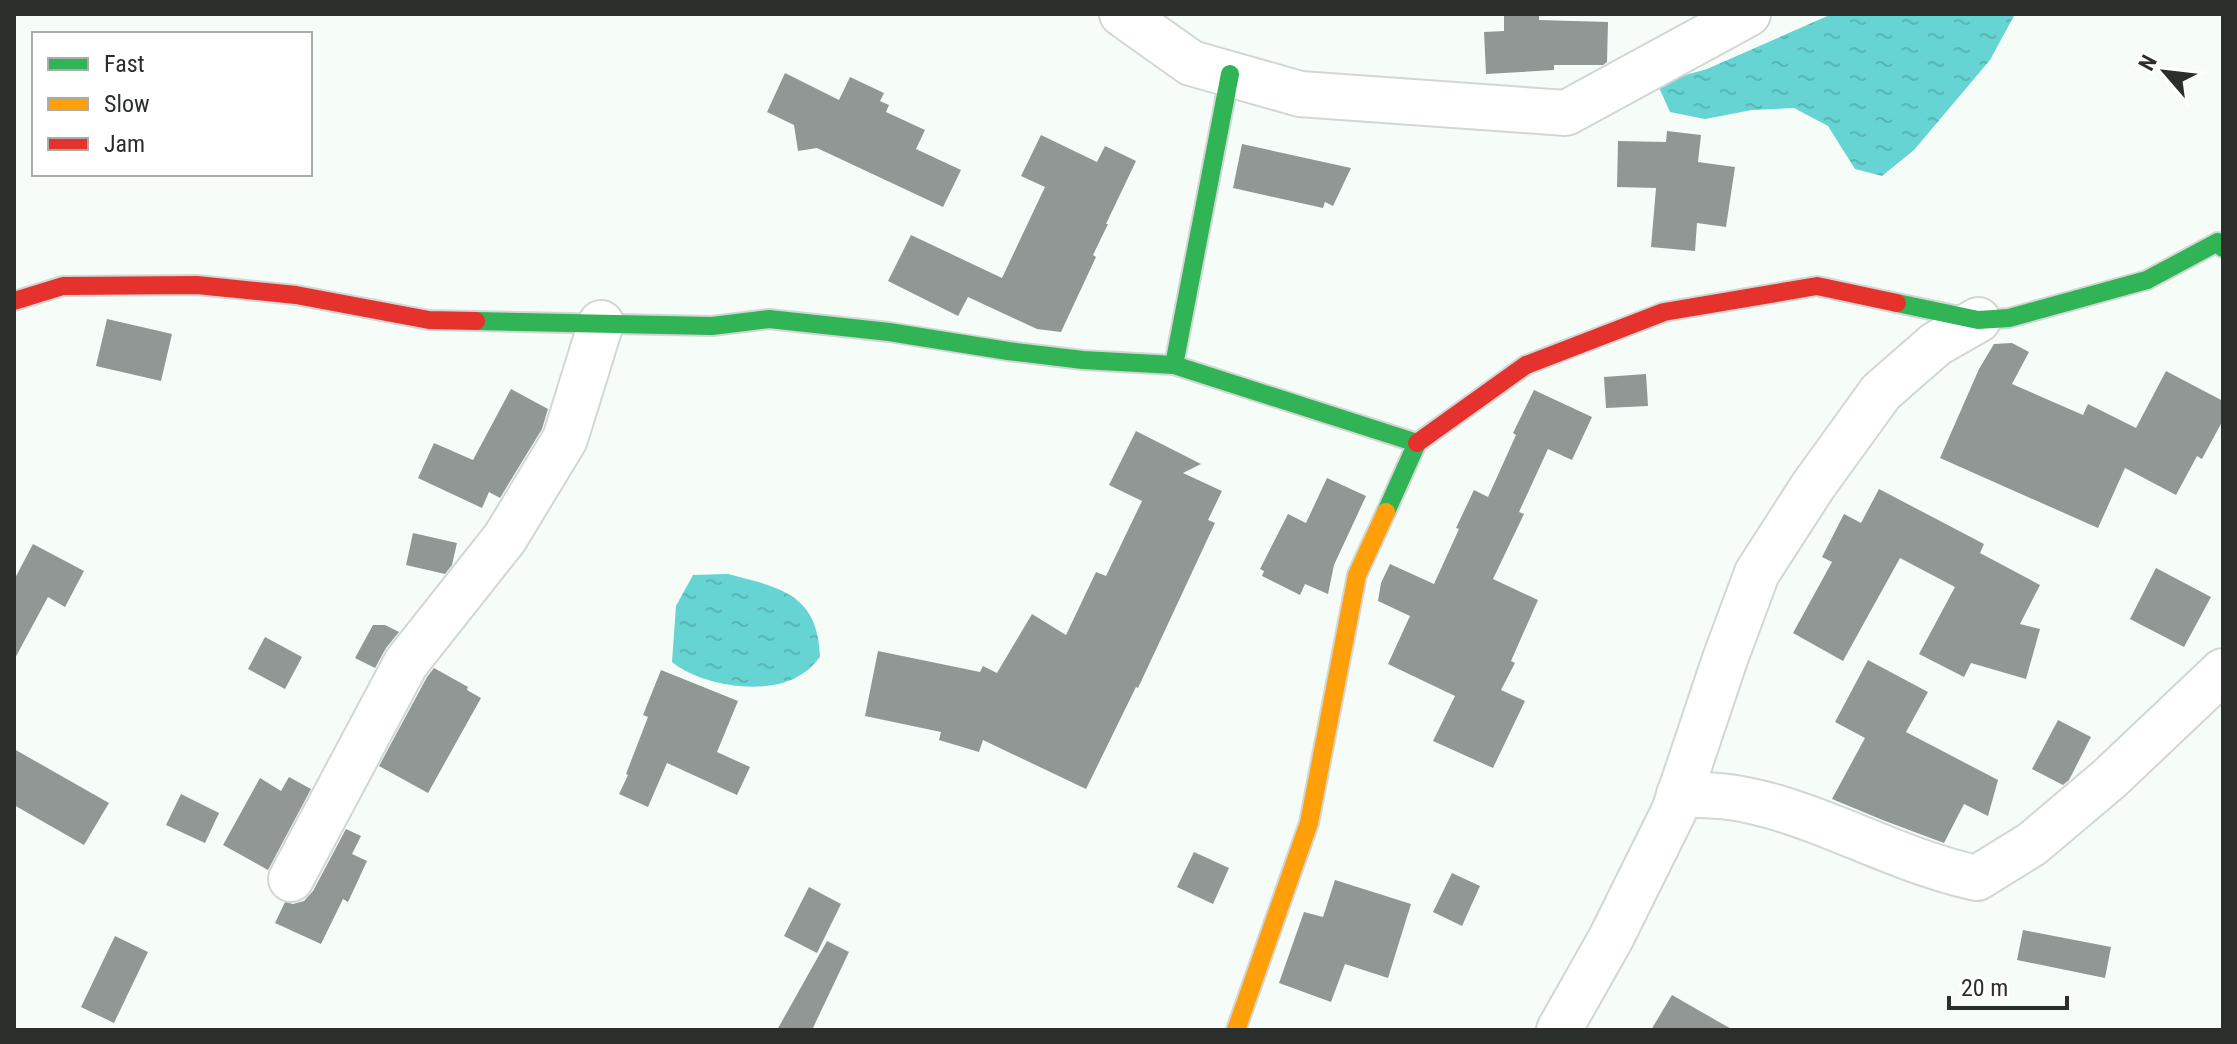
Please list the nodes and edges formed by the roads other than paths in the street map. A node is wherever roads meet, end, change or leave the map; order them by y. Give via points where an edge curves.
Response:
1 (1122, 14) edge
2 (1748, 14) edge
3 (1230, 74) junction
4 (2223, 248) edge
5 (14, 301) edge
6 (1978, 320) junction
7 (601, 323) junction
8 (1174, 365) junction
9 (1417, 443) junction
10 (2223, 671) edge
11 (1679, 794) junction
12 (291, 879) dead end
13 (1236, 1030) edge
14 (1559, 1030) edge

1 - 3 street via 1191,63
2 - 3 street via 1566,113 1300,94
3 - 8 street
4 - 6 street via 2218,242 2147,280 2009,318
5 - 7 street via 63,286 197,285 296,295 429,320
6 - 9 street via 1817,286 1664,312 1526,365
6 - 11 street via 1936,344 1881,392 1757,573
7 - 8 street via 712,326 769,319 1083,360
7 - 12 street via 565,439 505,538 406,663
8 - 9 street
9 - 13 street via 1357,575 1309,823
10 - 11 street via 2032,844 1977,878 1944,871 1775,808 1730,797
11 - 14 street via 1611,938

